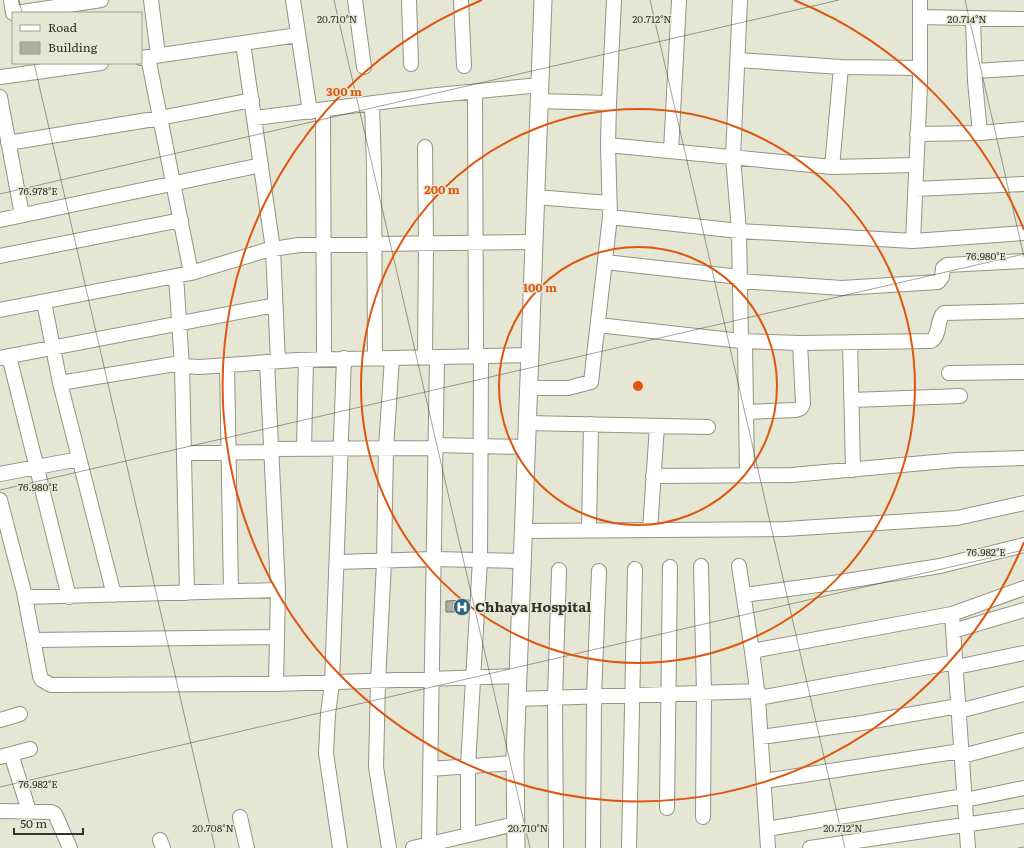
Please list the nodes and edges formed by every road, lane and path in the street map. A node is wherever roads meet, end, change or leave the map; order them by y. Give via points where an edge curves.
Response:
1 (11, 0) edge
2 (101, 0) edge
3 (151, 0) edge
4 (293, 0) edge
5 (355, 0) edge
6 (409, 0) edge
7 (461, 0) edge
8 (542, 0) edge
9 (614, 0) edge
10 (679, 0) edge
11 (740, 0) edge
12 (920, 0) edge
13 (63, 3) edge
14 (14, 12) edge
15 (19, 12) edge
16 (12, 13) edge
17 (0, 15) edge
18 (920, 17) junction
19 (973, 18) junction
20 (1024, 19) edge
21 (298, 35) junction
22 (243, 43) junction
23 (149, 57) edge
24 (738, 60) junction
25 (94, 64) edge
26 (411, 64) dead end
27 (464, 66) dead end
28 (364, 67) dead end
29 (841, 67) junction
30 (920, 68) junction
31 (1024, 68) edge
32 (974, 71) junction
33 (0, 77) edge
34 (475, 91) junction
35 (539, 93) junction
36 (0, 96) edge
37 (252, 100) junction
38 (609, 103) junction
39 (372, 104) junction
40 (316, 111) junction
41 (160, 118) junction
42 (255, 118) junction
43 (1024, 130) edge
44 (980, 133) junction
45 (916, 134) junction
46 (8, 143) junction
47 (608, 145) junction
48 (425, 147) dead end
49 (671, 151) junction
50 (733, 157) junction
51 (261, 165) junction
52 (916, 165) junction
53 (832, 167) junction
54 (173, 184) junction
55 (1024, 184) edge
56 (915, 189) junction
57 (536, 197) junction
58 (610, 210) junction
59 (22, 216) junction
60 (0, 220) edge
61 (181, 220) junction
62 (739, 231) junction
63 (1024, 233) edge
64 (913, 240) junction
65 (476, 242) junction
66 (534, 242) junction
67 (426, 243) junction
68 (323, 244) junction
69 (374, 244) junction
70 (273, 249) junction
71 (0, 256) edge
72 (1024, 261) edge
73 (605, 262) junction
74 (191, 273) junction
75 (176, 276) junction
76 (740, 279) junction
77 (44, 302) junction
78 (276, 305) junction
79 (0, 310) edge
80 (1024, 311) edge
81 (179, 323) junction
82 (598, 325) junction
83 (743, 341) junction
84 (850, 342) junction
85 (800, 343) junction
86 (53, 348) junction
87 (530, 355) junction
88 (479, 356) junction
89 (5, 357) edge
90 (431, 357) junction
91 (344, 358) junction
92 (375, 358) junction
93 (392, 358) junction
94 (324, 359) junction
95 (306, 360) junction
96 (273, 362) junction
97 (182, 365) junction
98 (227, 365) junction
99 (1024, 372) edge
100 (949, 373) dead end
101 (60, 383) junction
102 (529, 388) junction
103 (960, 396) dead end
104 (852, 400) junction
105 (746, 412) junction
106 (528, 423) junction
107 (591, 424) junction
108 (657, 426) junction
109 (708, 427) dead end
110 (435, 446) junction
111 (480, 446) junction
112 (527, 447) junction
113 (340, 448) junction
114 (386, 448) junction
115 (304, 449) junction
116 (272, 450) junction
117 (228, 452) junction
118 (184, 453) junction
119 (1024, 458) edge
120 (79, 459) junction
121 (37, 467) junction
122 (853, 470) junction
123 (0, 474) edge
124 (653, 476) junction
125 (747, 476) junction
126 (0, 500) edge
127 (1024, 502) edge
128 (589, 530) junction
129 (650, 530) junction
130 (524, 531) junction
131 (1024, 545) edge
132 (434, 559) junction
133 (480, 560) junction
134 (523, 561) junction
135 (337, 562) junction
136 (384, 562) junction
137 (701, 566) dead end
138 (739, 566) dead end
139 (670, 567) dead end
140 (635, 569) dead end
141 (559, 570) dead end
142 (599, 571) dead end
143 (1024, 588) edge
144 (278, 590) junction
145 (231, 591) junction
146 (187, 593) junction
147 (114, 595) junction
148 (744, 595) junction
149 (25, 597) junction
150 (69, 597) junction
151 (1024, 610) edge
152 (952, 614) junction
153 (954, 631) junction
154 (277, 637) junction
155 (34, 640) junction
156 (752, 650) junction
157 (1024, 653) edge
158 (956, 664) junction
159 (518, 676) junction
160 (472, 678) junction
161 (432, 680) junction
162 (378, 682) junction
163 (332, 683) junction
164 (276, 684) junction
165 (704, 693) junction
166 (668, 694) junction
167 (1024, 694) edge
168 (632, 695) junction
169 (758, 695) junction
170 (594, 696) junction
171 (555, 698) junction
172 (517, 699) junction
173 (959, 708) junction
174 (20, 714) dead end
175 (0, 720) edge
176 (761, 737) junction
177 (1024, 740) edge
178 (30, 749) dead end
179 (962, 754) junction
180 (6, 756) edge
181 (515, 763) junction
182 (468, 766) junction
183 (430, 769) junction
184 (764, 781) junction
185 (1024, 788) edge
186 (965, 798) junction
187 (667, 808) dead end
188 (29, 811) junction
189 (0, 812) edge
190 (1024, 816) edge
191 (240, 817) dead end
192 (704, 817) dead end
193 (515, 824) junction
194 (966, 825) junction
195 (767, 829) junction
196 (470, 839) edge
197 (421, 847) edge
198 (70, 848) edge
199 (247, 848) edge
200 (340, 848) edge
201 (389, 848) edge
202 (516, 848) edge
203 (556, 848) edge
204 (594, 848) edge
205 (629, 848) edge
206 (768, 848) edge
207 (810, 848) edge
208 (968, 848) edge

1 - 14 street
2 - 13 street
3 - 23 street
4 - 21 street
5 - 28 street
6 - 26 street
7 - 27 street
8 - 35 main road
9 - 38 street
10 - 49 street
11 - 24 street
12 - 18 street
13 - 15 street
16 - 17 street
18 - 19 street
18 - 30 street
19 - 20 street
19 - 32 street
21 - 22 street
21 - 40 street
22 - 23 street
22 - 37 street
23 - 41 street
24 - 29 street
24 - 50 street
25 - 33 street
29 - 30 street
29 - 53 street
30 - 45 street
31 - 32 street
32 - 44 street
34 - 35 street
34 - 39 street
34 - 65 street
35 - 38 street
35 - 57 main road
36 - 46 street
37 - 41 street
37 - 42 street
38 - 47 street
39 - 40 street
39 - 69 street
40 - 42 street
40 - 68 street
41 - 46 street
41 - 54 street
42 - 51 street
43 - 44 street
44 - 45 street
45 - 52 street
46 - 59 street
47 - 49 street
47 - 58 street
48 - 67 street
49 - 50 street
50 - 53 street
50 - 62 street
51 - 54 street
51 - 70 street
52 - 53 street
52 - 56 street
54 - 59 street
54 - 61 street
55 - 56 street
56 - 64 street
57 - 58 street
57 - 66 main road
58 - 62 street
58 - 73 street
59 - 60 street
61 - 71 street
61 - 74 street
62 - 64 street
62 - 76 street
63 - 64 street
65 - 66 street
65 - 67 street
65 - 88 street
66 - 87 main road
67 - 69 street
67 - 90 street
68 - 69 street
68 - 70 street
68 - 94 street
69 - 92 street
70 - 74 street
70 - 78 street
72 - 76 street via 947,264 938,282 867,288
73 - 76 street
73 - 82 street
74 - 75 street
75 - 77 street
75 - 81 street
76 - 83 street
77 - 79 street
77 - 86 street
78 - 81 street
78 - 96 street
80 - 84 street via 944,313 935,338 931,341
81 - 86 street
81 - 97 street
82 - 83 street
82 - 102 street via 592,382 568,388
83 - 85 street
83 - 105 street
84 - 85 street
84 - 104 street
85 - 105 street via 803,404 801,408
86 - 89 street
86 - 101 street
87 - 88 street
87 - 102 main road
88 - 90 street
88 - 111 street
89 - 121 street
90 - 93 street
90 - 110 street
91 - 92 street
91 - 94 street
91 - 113 street
92 - 93 street
93 - 114 street
94 - 95 street
95 - 96 street
95 - 115 street
96 - 98 street
96 - 116 street
97 - 98 street
97 - 101 street
97 - 118 street
98 - 117 street
99 - 100 street
101 - 120 street
102 - 106 main road
103 - 104 street
104 - 122 street
105 - 125 street
106 - 107 street
106 - 112 main road
107 - 108 street
107 - 128 street
108 - 109 street
108 - 124 street
110 - 111 street
110 - 114 street
110 - 132 street
111 - 112 street
111 - 133 street
112 - 130 main road
113 - 114 street
113 - 115 street
113 - 135 street
114 - 136 street
115 - 116 street
116 - 117 street
116 - 144 street
117 - 118 street
117 - 145 street
118 - 146 street
119 - 122 street via 957,460
120 - 121 street
120 - 147 street
121 - 123 street
121 - 150 street
122 - 125 street
124 - 125 street
124 - 129 street
126 - 149 street
127 - 129 street via 958,518 785,529
128 - 129 street
128 - 130 street
130 - 134 main road
131 - 148 street via 940,566
132 - 133 street
132 - 136 street
132 - 161 street
133 - 134 street
133 - 160 street
134 - 159 main road
135 - 136 street
135 - 163 street
136 - 162 street
137 - 165 street
138 - 148 street
139 - 166 street
140 - 168 street
141 - 171 street
142 - 170 street
143 - 152 street
144 - 145 street
144 - 154 street
145 - 146 street
146 - 147 street
147 - 150 street
148 - 156 street
149 - 150 street
149 - 155 street
151 - 153 street
152 - 153 street
152 - 156 street
153 - 158 street
154 - 155 street
154 - 164 street
155 - 164 street via 40,676 51,686
156 - 169 street
157 - 158 street
158 - 169 street
158 - 173 street
159 - 160 street
159 - 172 main road
160 - 161 street
160 - 182 street
161 - 162 street
161 - 183 street
162 - 163 street
162 - 201 street via 377,777
163 - 164 street
163 - 200 street via 326,753
165 - 166 street
165 - 169 street
165 - 192 street
166 - 168 street
166 - 187 street
167 - 173 street
168 - 170 street
168 - 205 street
169 - 176 street
170 - 171 street
170 - 204 street
171 - 172 street
171 - 203 street
172 - 181 main road
173 - 176 street
173 - 179 street
174 - 175 street
176 - 184 street
177 - 179 street
178 - 180 street
179 - 184 street
179 - 186 street
180 - 188 street
181 - 182 street
181 - 193 main road
182 - 183 street
182 - 196 street
183 - 197 street
184 - 195 street
185 - 186 street
186 - 194 street
186 - 195 street
188 - 189 street
188 - 198 street via 47,811 55,814
190 - 194 street
191 - 199 street
193 - 196 street
193 - 202 main road
194 - 207 street
194 - 208 street
195 - 206 street
196 - 197 street

